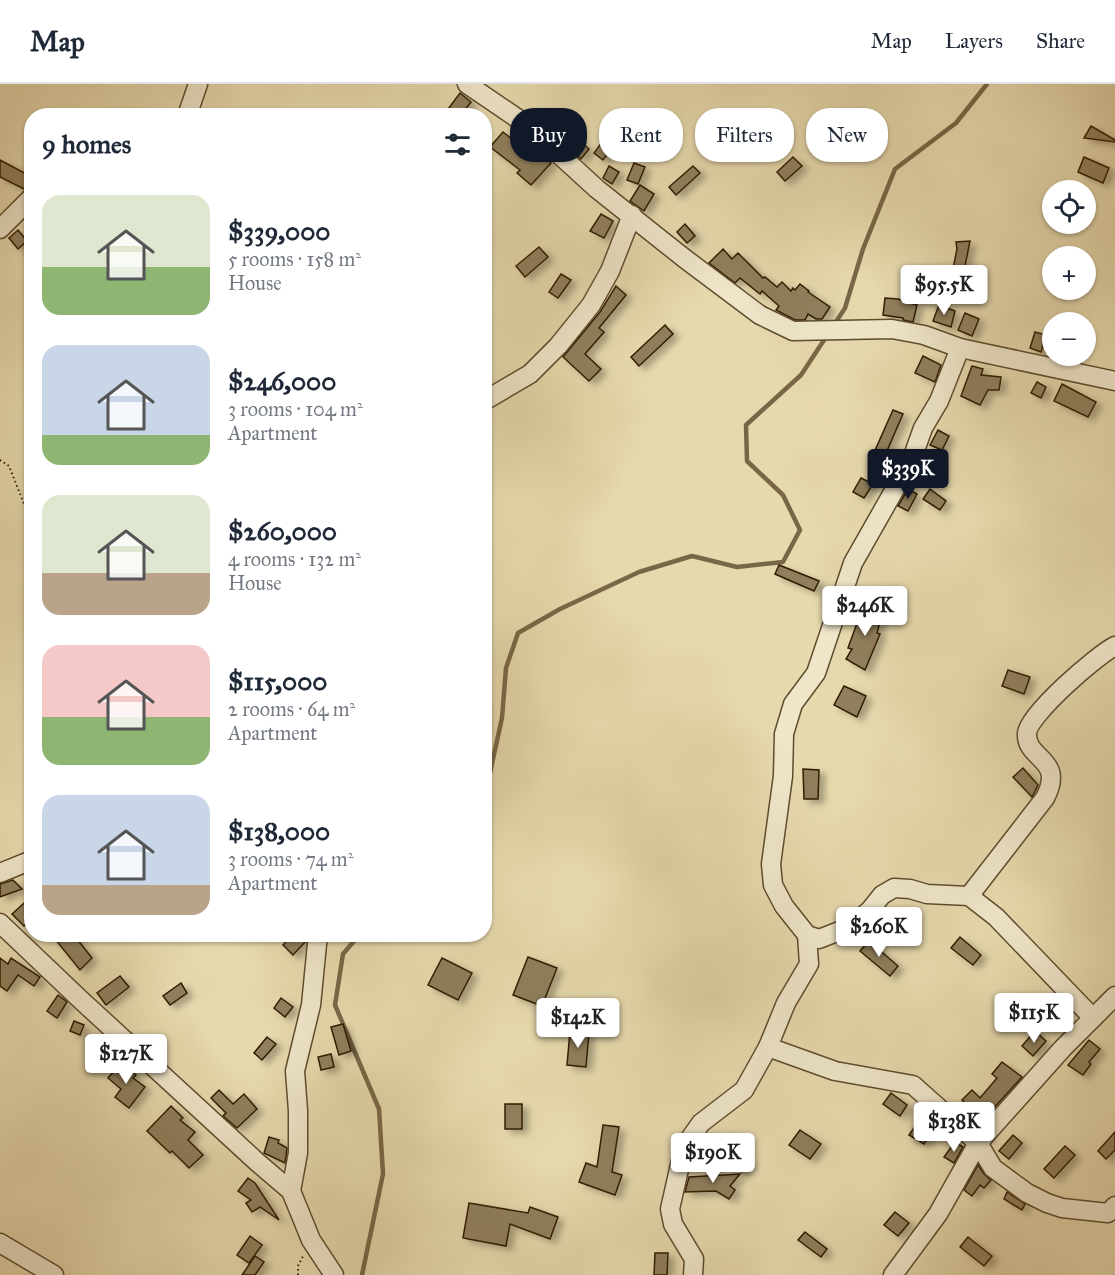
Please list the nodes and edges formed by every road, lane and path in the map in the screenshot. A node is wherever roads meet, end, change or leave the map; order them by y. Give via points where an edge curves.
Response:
1 (198, 84) edge
2 (467, 84) edge
3 (190, 108) edge
4 (24, 206) edge
5 (632, 215) junction
6 (0, 229) edge
7 (960, 348) junction
8 (1115, 381) edge
9 (492, 396) edge
10 (0, 460) edge
11 (24, 504) edge
12 (1115, 646) edge
13 (24, 863) edge
14 (0, 873) edge
15 (969, 896) junction
16 (0, 923) edge
17 (807, 935) junction
18 (317, 942) edge
19 (1115, 996) edge
20 (1093, 1018) junction
21 (768, 1047) junction
22 (978, 1143) junction
23 (291, 1191) junction
24 (1115, 1206) edge
25 (0, 1243) edge
26 (54, 1275) edge
27 (334, 1275) edge
28 (693, 1275) edge
29 (893, 1275) edge

1 - 3 street
2 - 5 street via 527,125 597,189
4 - 6 street
5 - 7 street via 760,315 793,331 892,329
5 - 9 street via 610,271 591,305 530,374
7 - 8 street
7 - 17 street via 912,459 853,563 816,673 793,704 784,734 783,776 771,864 773,885
10 - 11 path via 9,466
12 - 15 street via 1077,675 1032,721 1027,733 1029,746 1045,761 1052,786
13 - 14 street
15 - 17 street via 894,888 852,926 819,939
15 - 20 street via 996,917
16 - 23 street
17 - 21 street via 809,964 786,1003
18 - 23 street via 311,1005 295,1071 298,1153
19 - 20 street
20 - 22 street
21 - 22 street via 835,1071 913,1085
21 - 28 street via 744,1090 701,1123 684,1147 670,1209 673,1224 694,1259
22 - 24 street via 993,1168 1047,1203 1108,1213
22 - 29 street via 938,1214
23 - 27 street via 311,1240
25 - 26 street

